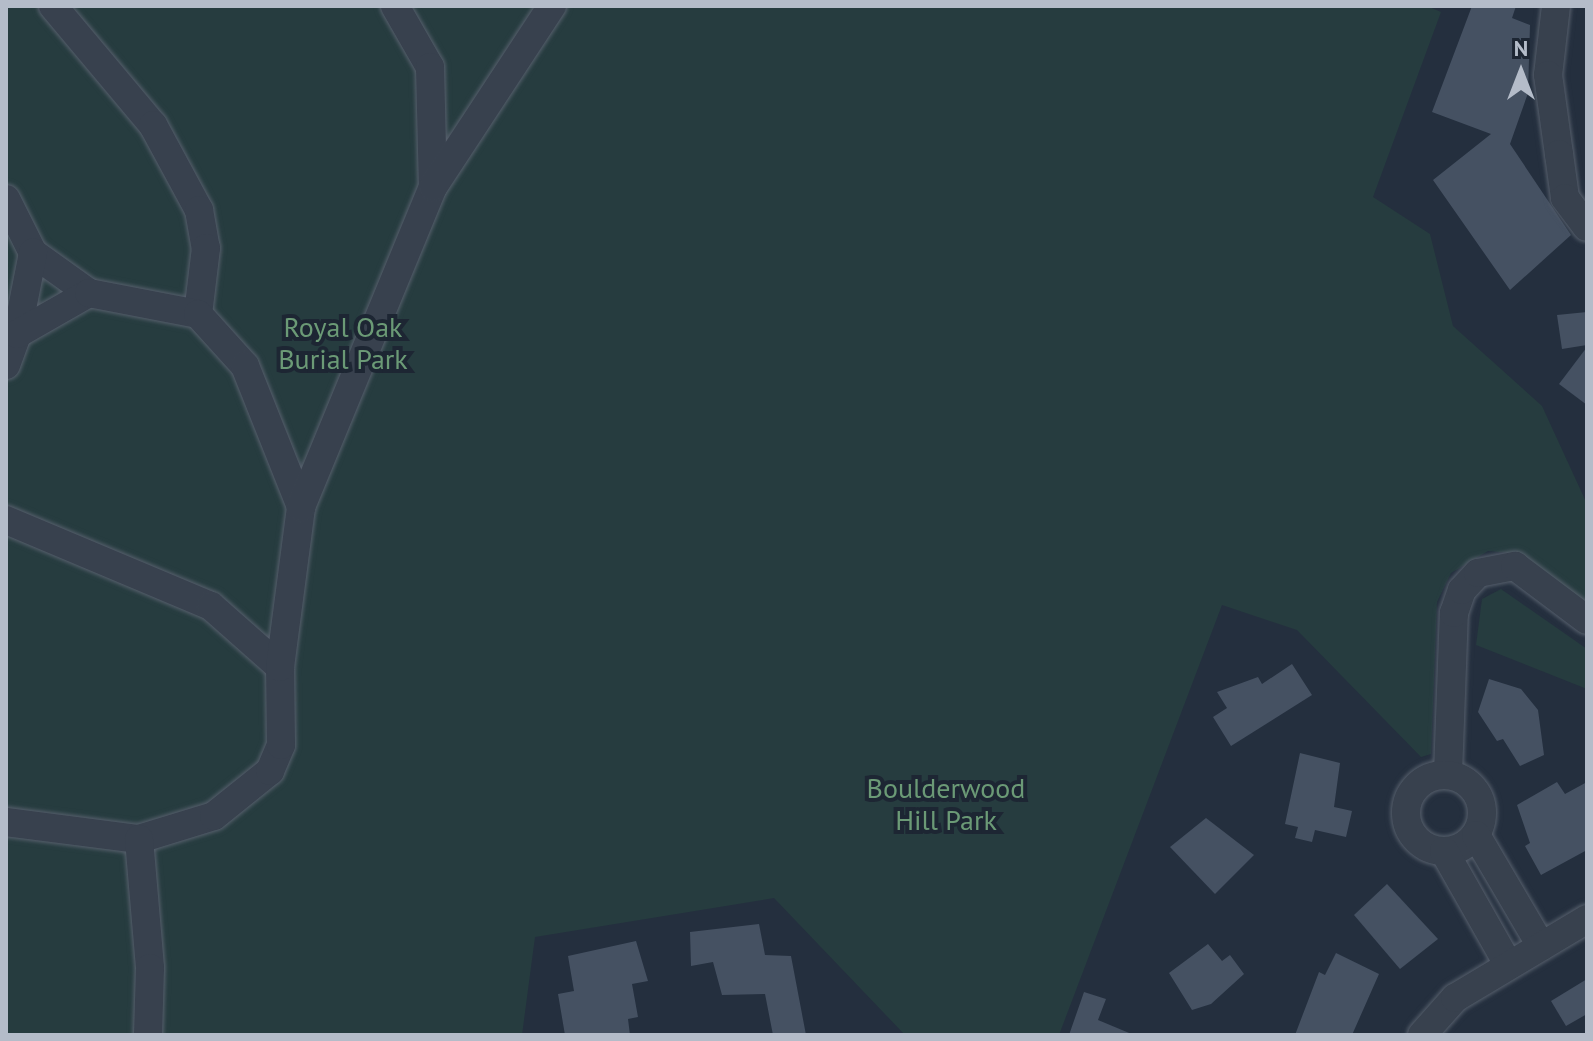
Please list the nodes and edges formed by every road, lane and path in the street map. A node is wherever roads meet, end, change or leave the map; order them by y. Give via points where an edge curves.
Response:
1 (53, 6) edge
2 (395, 6) edge
3 (552, 6) edge
4 (1556, 6) edge
5 (433, 187) junction
6 (6, 199) edge
7 (1587, 227) edge
8 (33, 253) junction
9 (89, 293) junction
10 (198, 314) junction
11 (17, 334) junction
12 (6, 365) edge
13 (301, 507) junction
14 (6, 520) edge
15 (1587, 620) edge
16 (280, 667) junction
17 (1448, 774) junction
18 (6, 822) edge
19 (1476, 835) junction
20 (139, 839) junction
21 (1444, 851) junction
22 (1587, 919) edge
23 (1541, 946) junction
24 (1508, 964) junction
25 (148, 1035) edge
26 (1422, 1035) edge

1 - 10 street via 153,125 199,210 206,248
2 - 5 street via 430,67
3 - 5 street
4 - 7 street via 1548,75 1563,183
5 - 13 street
6 - 8 street
8 - 9 street via 57,277
8 - 11 street
9 - 10 street
9 - 11 street
10 - 13 street via 245,366
11 - 12 street
13 - 16 street
14 - 16 street via 211,606
15 - 17 street via 1515,566 1478,573 1462,590 1454,613
16 - 20 street via 281,745 270,771 214,816
17 - 19 street via 1480,797
17 - 21 street via 1422,781 1406,818 1419,842
18 - 20 street
19 - 21 street
19 - 23 street
20 - 25 street via 150,968
21 - 24 street
22 - 23 street
23 - 24 street
24 - 26 street via 1455,998

